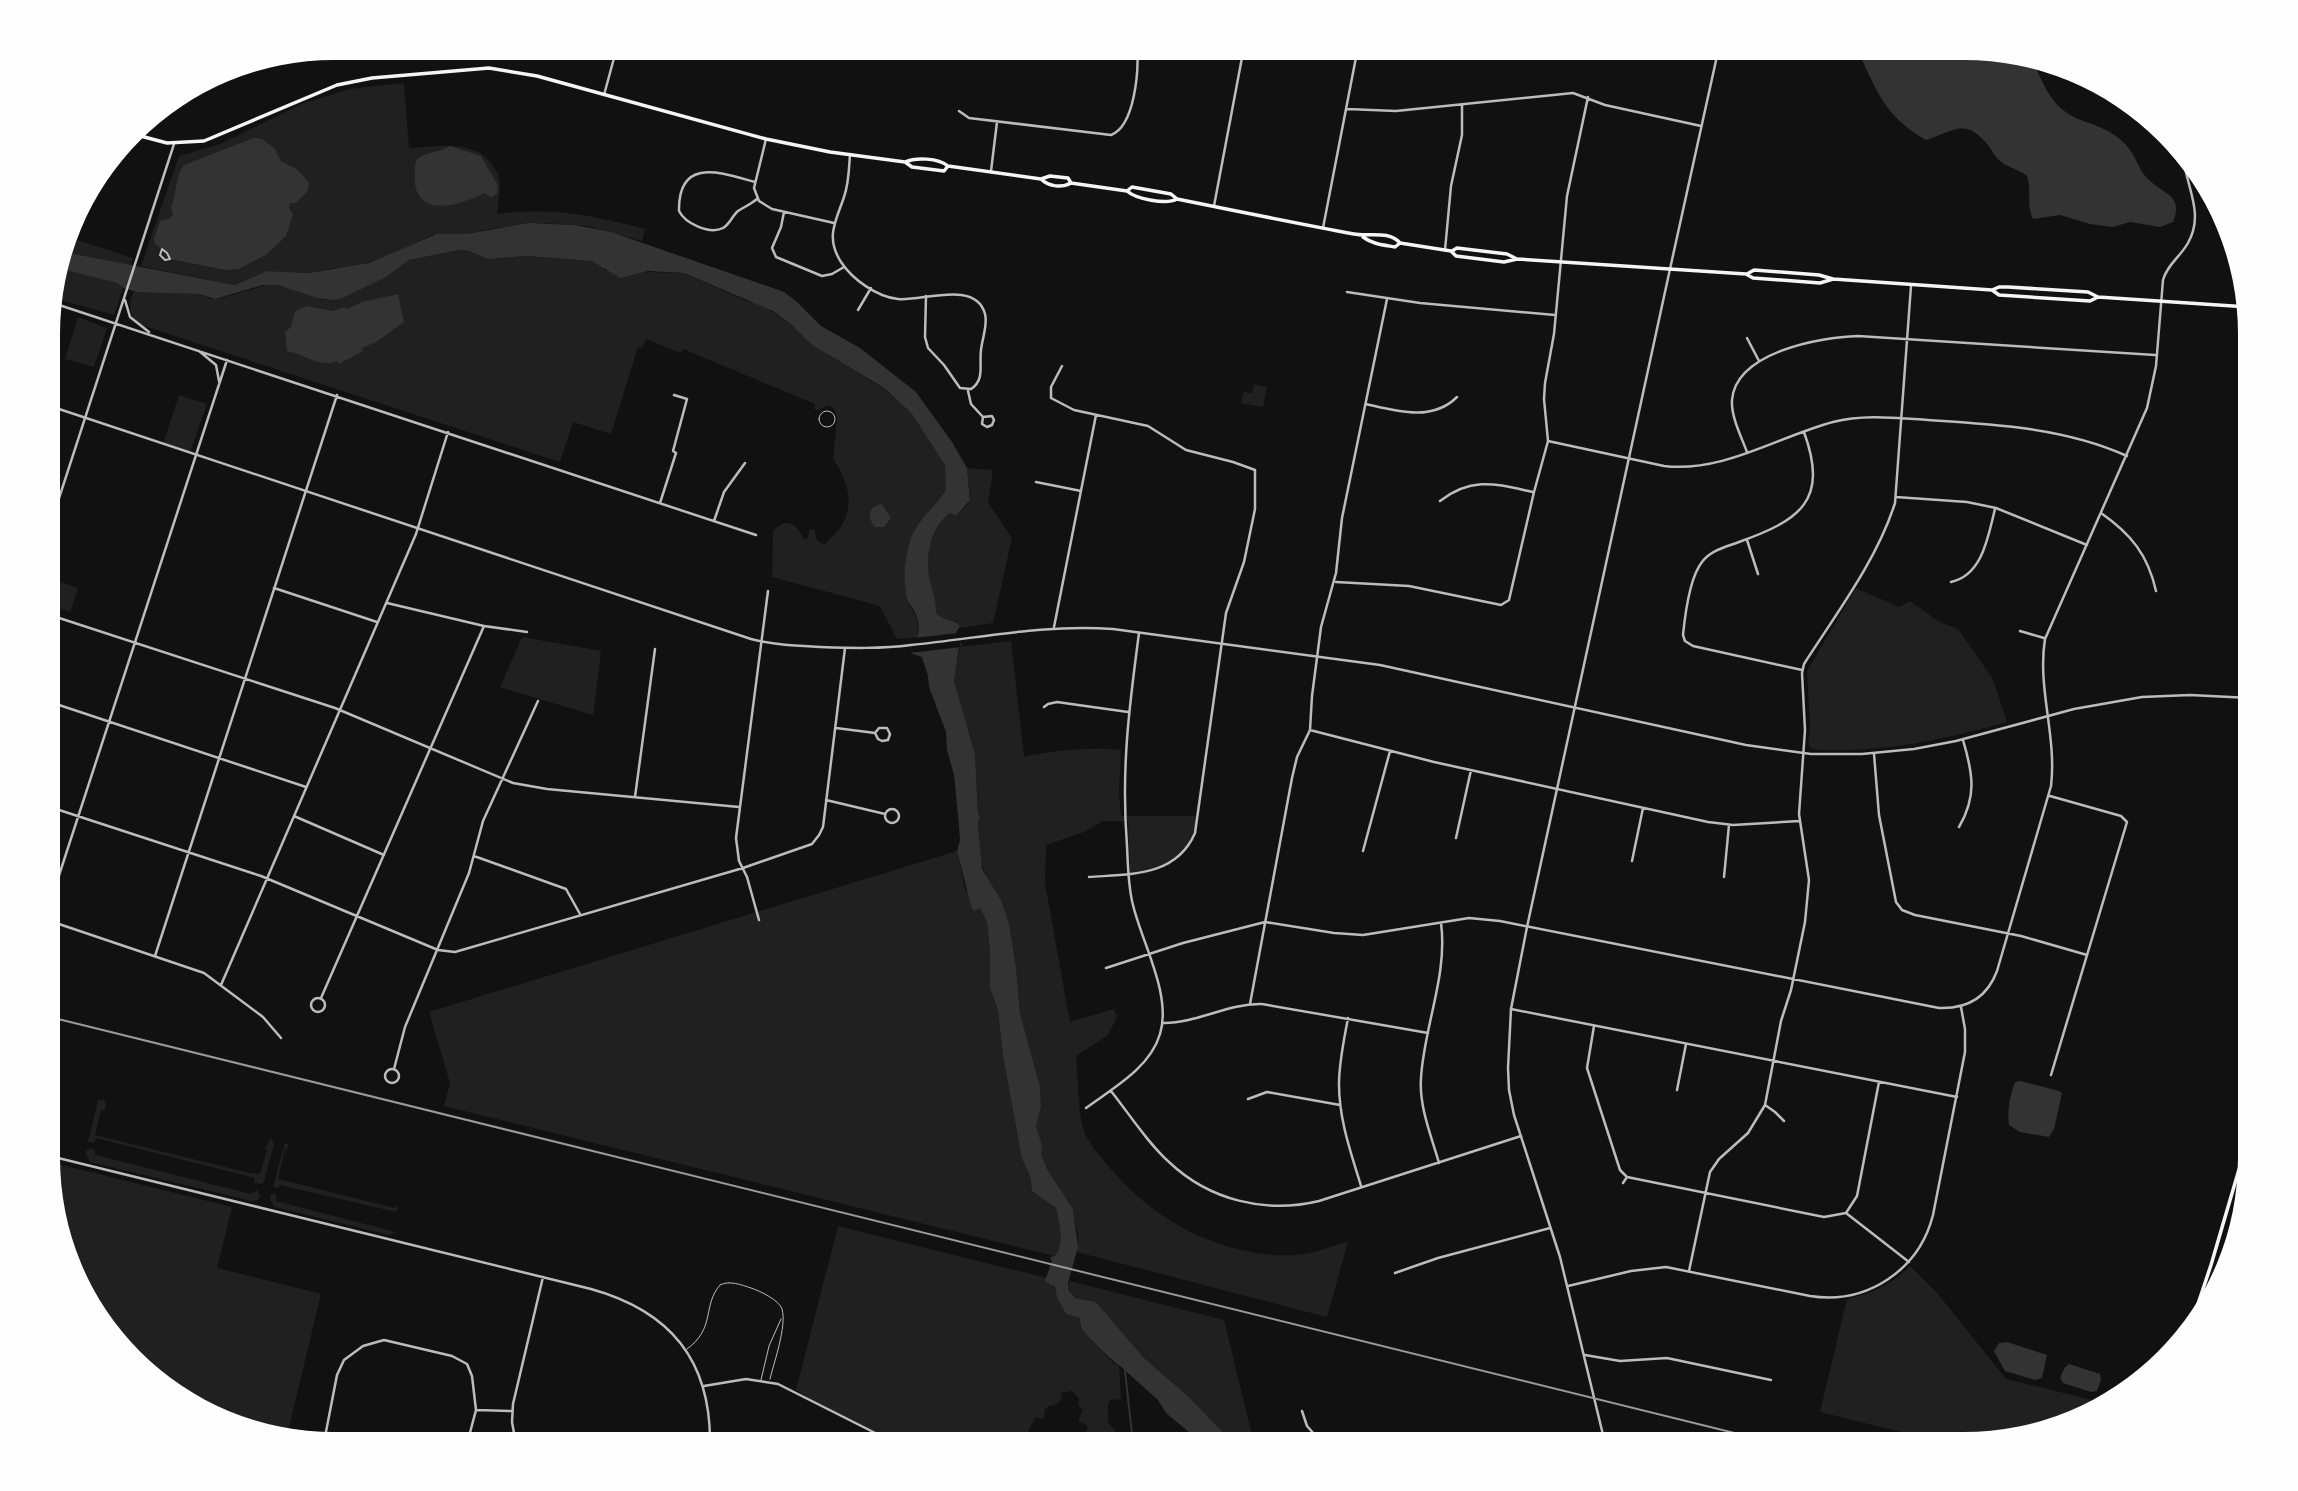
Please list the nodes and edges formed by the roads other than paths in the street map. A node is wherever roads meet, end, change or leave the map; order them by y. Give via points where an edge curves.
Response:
1 (613, 60) edge
2 (1137, 60) edge
3 (1242, 60) edge
4 (1356, 60) edge
5 (1716, 60) edge
6 (604, 95) junction
7 (1588, 97) junction
8 (1462, 104) junction
9 (1347, 108) junction
10 (960, 111) dead end
11 (997, 122) junction
12 (1702, 126) junction
13 (144, 137) edge
14 (766, 139) junction
15 (174, 144) junction
16 (850, 154) junction
17 (905, 162) junction
18 (948, 166) junction
19 (991, 172) junction
20 (2188, 175) edge
21 (1041, 179) junction
22 (755, 182) junction
23 (1071, 183) junction
24 (1127, 191) junction
25 (757, 199) junction
26 (1177, 199) junction
27 (1214, 206) junction
28 (784, 212) junction
29 (834, 223) junction
30 (1324, 228) junction
31 (1363, 236) junction
32 (1400, 243) junction
33 (1446, 250) junction
34 (1451, 251) junction
35 (1517, 259) junction
36 (1561, 262) junction
37 (845, 267) junction
38 (1670, 269) junction
39 (1746, 274) junction
40 (1833, 279) junction
41 (1911, 285) junction
42 (871, 288) junction
43 (1992, 290) junction
44 (1347, 292) dead end
45 (926, 296) junction
46 (125, 297) junction
47 (2098, 297) junction
48 (1387, 299) junction
49 (2160, 302) junction
50 (61, 306) edge
51 (2237, 306) edge
52 (858, 310) dead end
53 (1556, 315) junction
54 (116, 323) junction
55 (152, 335) junction
56 (1747, 338) dead end
57 (1908, 339) junction
58 (197, 349) junction
59 (2156, 355) junction
60 (227, 359) junction
61 (1759, 361) junction
62 (1062, 366) dead end
63 (219, 383) junction
64 (968, 390) junction
65 (337, 395) junction
66 (674, 395) dead end
67 (1457, 397) dead end
68 (1366, 404) junction
69 (60, 409) edge
70 (1096, 415) junction
71 (983, 417) dead end
72 (85, 418) junction
73 (1902, 418) junction
74 (835, 419) joint
75 (448, 432) junction
76 (1803, 432) junction
77 (1548, 441) junction
78 (1747, 452) junction
79 (195, 454) junction
80 (2127, 456) junction
81 (1628, 458) junction
82 (745, 463) dead end
83 (1036, 482) dead end
84 (60, 488) edge
85 (306, 490) junction
86 (1081, 491) junction
87 (1534, 492) junction
88 (1896, 497) junction
89 (1440, 501) dead end
90 (660, 503) junction
91 (1996, 508) junction
92 (2101, 513) junction
93 (714, 521) junction
94 (418, 527) junction
95 (756, 535) dead end
96 (1747, 539) junction
97 (2087, 545) junction
98 (1758, 574) dead end
99 (1334, 582) junction
100 (1951, 582) dead end
101 (274, 588) junction
102 (768, 591) dead end
103 (2156, 591) dead end
104 (386, 603) junction
105 (60, 618) edge
106 (377, 622) junction
107 (484, 626) junction
108 (1054, 627) junction
109 (2020, 631) dead end
110 (527, 632) dead end
111 (1139, 633) junction
112 (2045, 639) junction
113 (761, 641) junction
114 (134, 643) junction
115 (1222, 644) junction
116 (845, 648) junction
117 (655, 649) dead end
118 (1316, 656) junction
119 (1802, 670) junction
120 (244, 678) junction
121 (2238, 697) edge
122 (538, 701) dead end
123 (60, 705) edge
124 (1044, 707) dead end
125 (1575, 707) junction
126 (340, 710) junction
127 (1128, 712) junction
128 (2047, 716) junction
129 (109, 721) junction
130 (836, 728) junction
131 (1310, 730) junction
132 (875, 733) junction
133 (1963, 739) junction
134 (431, 748) junction
135 (1390, 751) junction
136 (1804, 753) junction
137 (1874, 754) junction
138 (219, 757) junction
139 (1471, 770) junction
140 (502, 779) junction
141 (306, 787) junction
142 (1557, 790) junction
143 (2048, 796) junction
144 (635, 797) junction
145 (827, 800) junction
146 (739, 807) junction
147 (1643, 808) junction
148 (60, 810) edge
149 (885, 814) dead end
150 (78, 816) junction
151 (294, 816) junction
152 (1799, 821) junction
153 (1729, 825) junction
154 (1959, 827) dead end
155 (1456, 838) dead end
156 (1363, 851) dead end
157 (188, 852) junction
158 (384, 855) junction
159 (474, 856) junction
160 (1632, 861) dead end
161 (743, 868) junction
162 (60, 871) edge
163 (1129, 874) junction
164 (1089, 877) dead end
165 (1724, 877) dead end
166 (266, 878) junction
167 (580, 914) junction
168 (357, 916) junction
169 (760, 920) dead end
170 (1265, 922) junction
171 (1441, 923) junction
172 (60, 924) edge
173 (1527, 927) junction
174 (2008, 933) junction
175 (438, 950) junction
176 (1148, 954) junction
177 (2087, 955) junction
178 (155, 956) junction
179 (1106, 968) dead end
180 (1794, 979) junction
181 (221, 985) junction
182 (321, 998) junction
183 (1250, 1004) junction
184 (1961, 1007) junction
185 (1511, 1009) junction
186 (1348, 1018) junction
187 (1163, 1023) junction
188 (1594, 1026) junction
189 (1428, 1033) junction
190 (281, 1038) dead end
191 (1686, 1044) junction
192 (1774, 1061) junction
193 (394, 1069) junction
194 (2051, 1075) dead end
195 (1879, 1082) junction
196 (1110, 1090) junction
197 (1677, 1090) dead end
198 (1957, 1097) junction
199 (1248, 1100) dead end
200 (1340, 1105) junction
201 (1765, 1105) junction
202 (1086, 1108) dead end
203 (1784, 1121) dead end
204 (1521, 1136) junction
205 (60, 1158) edge
206 (1439, 1163) junction
207 (2238, 1173) edge
208 (1627, 1177) junction
209 (1623, 1183) dead end
210 (1362, 1188) junction
211 (1704, 1193) junction
212 (1846, 1213) junction
213 (1550, 1228) junction
214 (1909, 1262) junction
215 (1689, 1271) junction
216 (1395, 1273) dead end
217 (543, 1277) junction
218 (1568, 1286) junction
219 (2199, 1299) edge
220 (782, 1317) junction
221 (686, 1350) junction
222 (1585, 1355) junction
223 (761, 1380) junction
224 (1771, 1380) dead end
225 (769, 1381) junction
226 (704, 1386) junction
227 (476, 1410) junction
228 (512, 1411) junction
229 (1302, 1411) dead end
230 (325, 1432) edge
231 (470, 1432) edge
232 (515, 1432) edge
233 (710, 1432) edge
234 (873, 1432) edge
235 (1312, 1432) edge
236 (1602, 1432) edge

1 - 6 street
2 - 11 street via 1136,85 1125,122 1116,133 1099,135
3 - 27 street
4 - 9 street
5 - 12 street
6 - 14 main road
6 - 15 main road via 523,72 489,68 372,78 315,92 211,139
7 - 8 street via 1561,93
7 - 12 street via 1605,105
7 - 36 street via 1567,196
8 - 9 street via 1396,111
8 - 33 street
9 - 30 street
10 - 11 street via 969,118
11 - 19 street
12 - 38 street
13 - 15 main road
14 - 16 main road
14 - 22 street
15 - 46 street
16 - 17 main road
16 - 29 street via 845,195
17 - 18 main road via 913,159
17 - 18 main road via 944,171
18 - 19 main road
19 - 21 main road
20 - 49 street via 2195,223 2188,243 2164,274
21 - 23 main road via 1068,178
21 - 23 main road via 1065,187
22 - 25 street
22 - 25 street via 709,170 693,175 686,183 679,205 689,223 719,230
23 - 24 main road
24 - 26 main road via 1132,196
24 - 26 main road via 1132,187
25 - 28 street via 767,208
26 - 27 main road
27 - 30 main road
28 - 29 street
28 - 37 street via 772,248 776,257 819,275
29 - 37 street via 835,247
30 - 31 main road
31 - 32 main road via 1371,233
31 - 32 main road via 1369,242 1395,247
32 - 33 main road
33 - 34 main road
34 - 35 main road via 1507,254
34 - 35 main road via 1456,256 1504,262
35 - 36 main road
36 - 38 main road
36 - 53 street
37 - 42 street
38 - 39 main road
38 - 81 street
39 - 40 main road via 1754,270
39 - 40 main road via 1820,283
40 - 41 main road
41 - 43 main road
41 - 57 street
42 - 45 street via 895,299
42 - 52 street
43 - 47 main road via 2088,292
43 - 47 main road via 1999,295 2090,301
44 - 48 street
45 - 64 street via 928,348 958,386
45 - 64 street via 954,295 982,306 986,317 980,380
46 - 54 street
46 - 55 street via 130,317
47 - 49 main road
48 - 53 street
48 - 68 street
49 - 51 main road
49 - 59 street
50 - 54 street
53 - 77 street via 1544,392
54 - 55 street
54 - 72 street
55 - 58 street
56 - 61 street
57 - 59 street
57 - 61 street via 1837,337
57 - 73 street
58 - 60 street
58 - 63 street via 216,365
59 - 80 street via 2147,408
60 - 63 street
60 - 65 street
61 - 78 street via 1740,378 1733,394 1733,411
62 - 70 street via 1051,387 1051,398
63 - 79 street
64 - 71 street via 971,404
65 - 75 street
65 - 85 street
66 - 90 street via 687,399
67 - 68 street via 1441,409 1424,413
68 - 99 street
69 - 72 street
70 - 86 street
70 - 115 street via 1148,426 1186,450 1255,470 1255,509
72 - 79 street
72 - 84 street
73 - 76 street via 1853,419
73 - 80 street via 2070,437
73 - 88 street
74 - 74 lane via 829,411 820,418 828,427
75 - 90 street
75 - 94 street
76 - 78 street
76 - 96 street via 1814,476 1807,500 1782,525
77 - 81 street
77 - 87 street
78 - 81 street via 1682,467
79 - 85 street
79 - 114 street
80 - 92 street
81 - 125 street
82 - 93 street via 724,492
83 - 86 street
85 - 94 street
85 - 101 street
86 - 108 street
87 - 89 street via 1478,484
87 - 99 street via 1506,604 1409,586
88 - 91 street
88 - 119 street via 1883,536
90 - 93 street
91 - 97 street
91 - 100 street via 1979,560 1963,578
92 - 97 street
92 - 103 street via 2136,544
93 - 95 street
94 - 104 street
94 - 113 street
96 - 98 street
96 - 119 street via 1715,551 1700,564 1684,638 1693,646
97 - 112 street
99 - 118 street
101 - 106 street
101 - 120 street
102 - 113 street
104 - 106 street
104 - 107 street
105 - 114 street
106 - 126 street
107 - 110 street
107 - 134 street
108 - 111 street
108 - 116 street via 909,646
109 - 112 street
111 - 115 street
111 - 127 street
112 - 128 street via 2042,670
113 - 116 street
113 - 146 street
114 - 120 street
114 - 129 street
115 - 118 street
115 - 163 street via 1195,833 1184,852 1168,865
116 - 130 street
117 - 144 street
118 - 125 street via 1380,665
118 - 131 street
119 - 136 street
120 - 126 street
120 - 138 street
121 - 128 street via 2142,697
122 - 140 street
123 - 129 street
124 - 127 street via 1057,702
125 - 136 street via 1746,745
125 - 142 street
126 - 134 street
126 - 141 street
127 - 163 street via 1123,793
128 - 133 street
128 - 143 street via 2052,768
129 - 138 street
129 - 150 street
130 - 132 street
130 - 145 street
131 - 135 street
131 - 170 street via 1292,778
132 - 132 street via 882,741 890,734 883,726
133 - 137 street
133 - 154 street via 1973,779 1970,804
134 - 140 street
134 - 158 street
135 - 139 street
135 - 156 street
136 - 137 street
136 - 152 street
137 - 174 street via 1881,825 1899,907 1915,915
138 - 141 street
138 - 157 street
139 - 142 street
139 - 155 street
140 - 144 street via 547,789
140 - 159 street via 483,821
141 - 151 street
142 - 147 street
142 - 173 street
143 - 174 street
143 - 177 street via 2121,816 2127,822
144 - 146 street
145 - 149 street
145 - 161 street via 822,830 812,844
146 - 161 street via 736,849
147 - 153 street
147 - 160 street
148 - 150 street
150 - 157 street
150 - 162 street
151 - 158 street
151 - 166 street
152 - 153 street
152 - 180 street via 1809,887
153 - 165 street
157 - 166 street
157 - 178 street
158 - 168 street
159 - 167 street via 566,889
159 - 175 street
161 - 167 street
161 - 169 street
163 - 164 street
163 - 176 street
166 - 168 street
166 - 181 street
167 - 175 street via 455,953
168 - 175 street
168 - 182 street
170 - 171 street via 1363,935
170 - 176 street
170 - 183 street
171 - 173 street via 1476,918
171 - 189 street via 1442,954
172 - 178 street
173 - 180 street
173 - 185 street
174 - 177 street
174 - 184 street via 1993,981 1982,996
175 - 193 street via 405,1027
176 - 179 street
176 - 187 street via 1162,1001
177 - 194 street
178 - 181 street via 204,973
180 - 184 street via 1939,1008
180 - 192 street
181 - 190 street via 263,1017
182 - 182 street via 311,1003 315,1012 325,1009
183 - 186 street
183 - 187 street
184 - 198 street via 1966,1044
185 - 188 street
185 - 204 street via 1509,1090
186 - 189 street
186 - 200 street via 1339,1072
187 - 196 street via 1152,1053
188 - 191 street
188 - 208 street via 1587,1068 1617,1163
189 - 206 street via 1421,1095
191 - 192 street
191 - 197 street
192 - 195 street
192 - 201 street
193 - 193 street via 385,1075 391,1084 400,1078
195 - 198 street
195 - 212 street via 1857,1196
196 - 202 street
196 - 210 street via 1168,1162 1200,1186 1229,1198 1257,1205 1295,1205
198 - 214 street via 1931,1223
199 - 200 street via 1268,1092
200 - 210 street
201 - 203 street
201 - 211 street via 1748,1133 1713,1166
204 - 206 street
204 - 213 street
205 - 217 street
206 - 210 street
207 - 219 main road
208 - 209 street
208 - 211 street
211 - 212 street via 1828,1217
211 - 215 street
212 - 214 street
213 - 216 street
213 - 218 street
214 - 215 street via 1875,1287 1833,1297
215 - 218 street via 1646,1268
217 - 221 street via 635,1304 664,1325
217 - 228 street
218 - 222 street
220 - 221 lane via 779,1305 758,1291 725,1283 716,1290 702,1335
220 - 223 lane
220 - 225 lane
221 - 226 street
222 - 224 street via 1620,1361 1667,1358
222 - 236 street
223 - 225 street
223 - 226 street
225 - 234 street
226 - 233 street
227 - 228 street
227 - 230 street via 471,1371 463,1360 392,1341 374,1342 355,1350 340,1367
227 - 231 street
228 - 232 street
229 - 235 street

